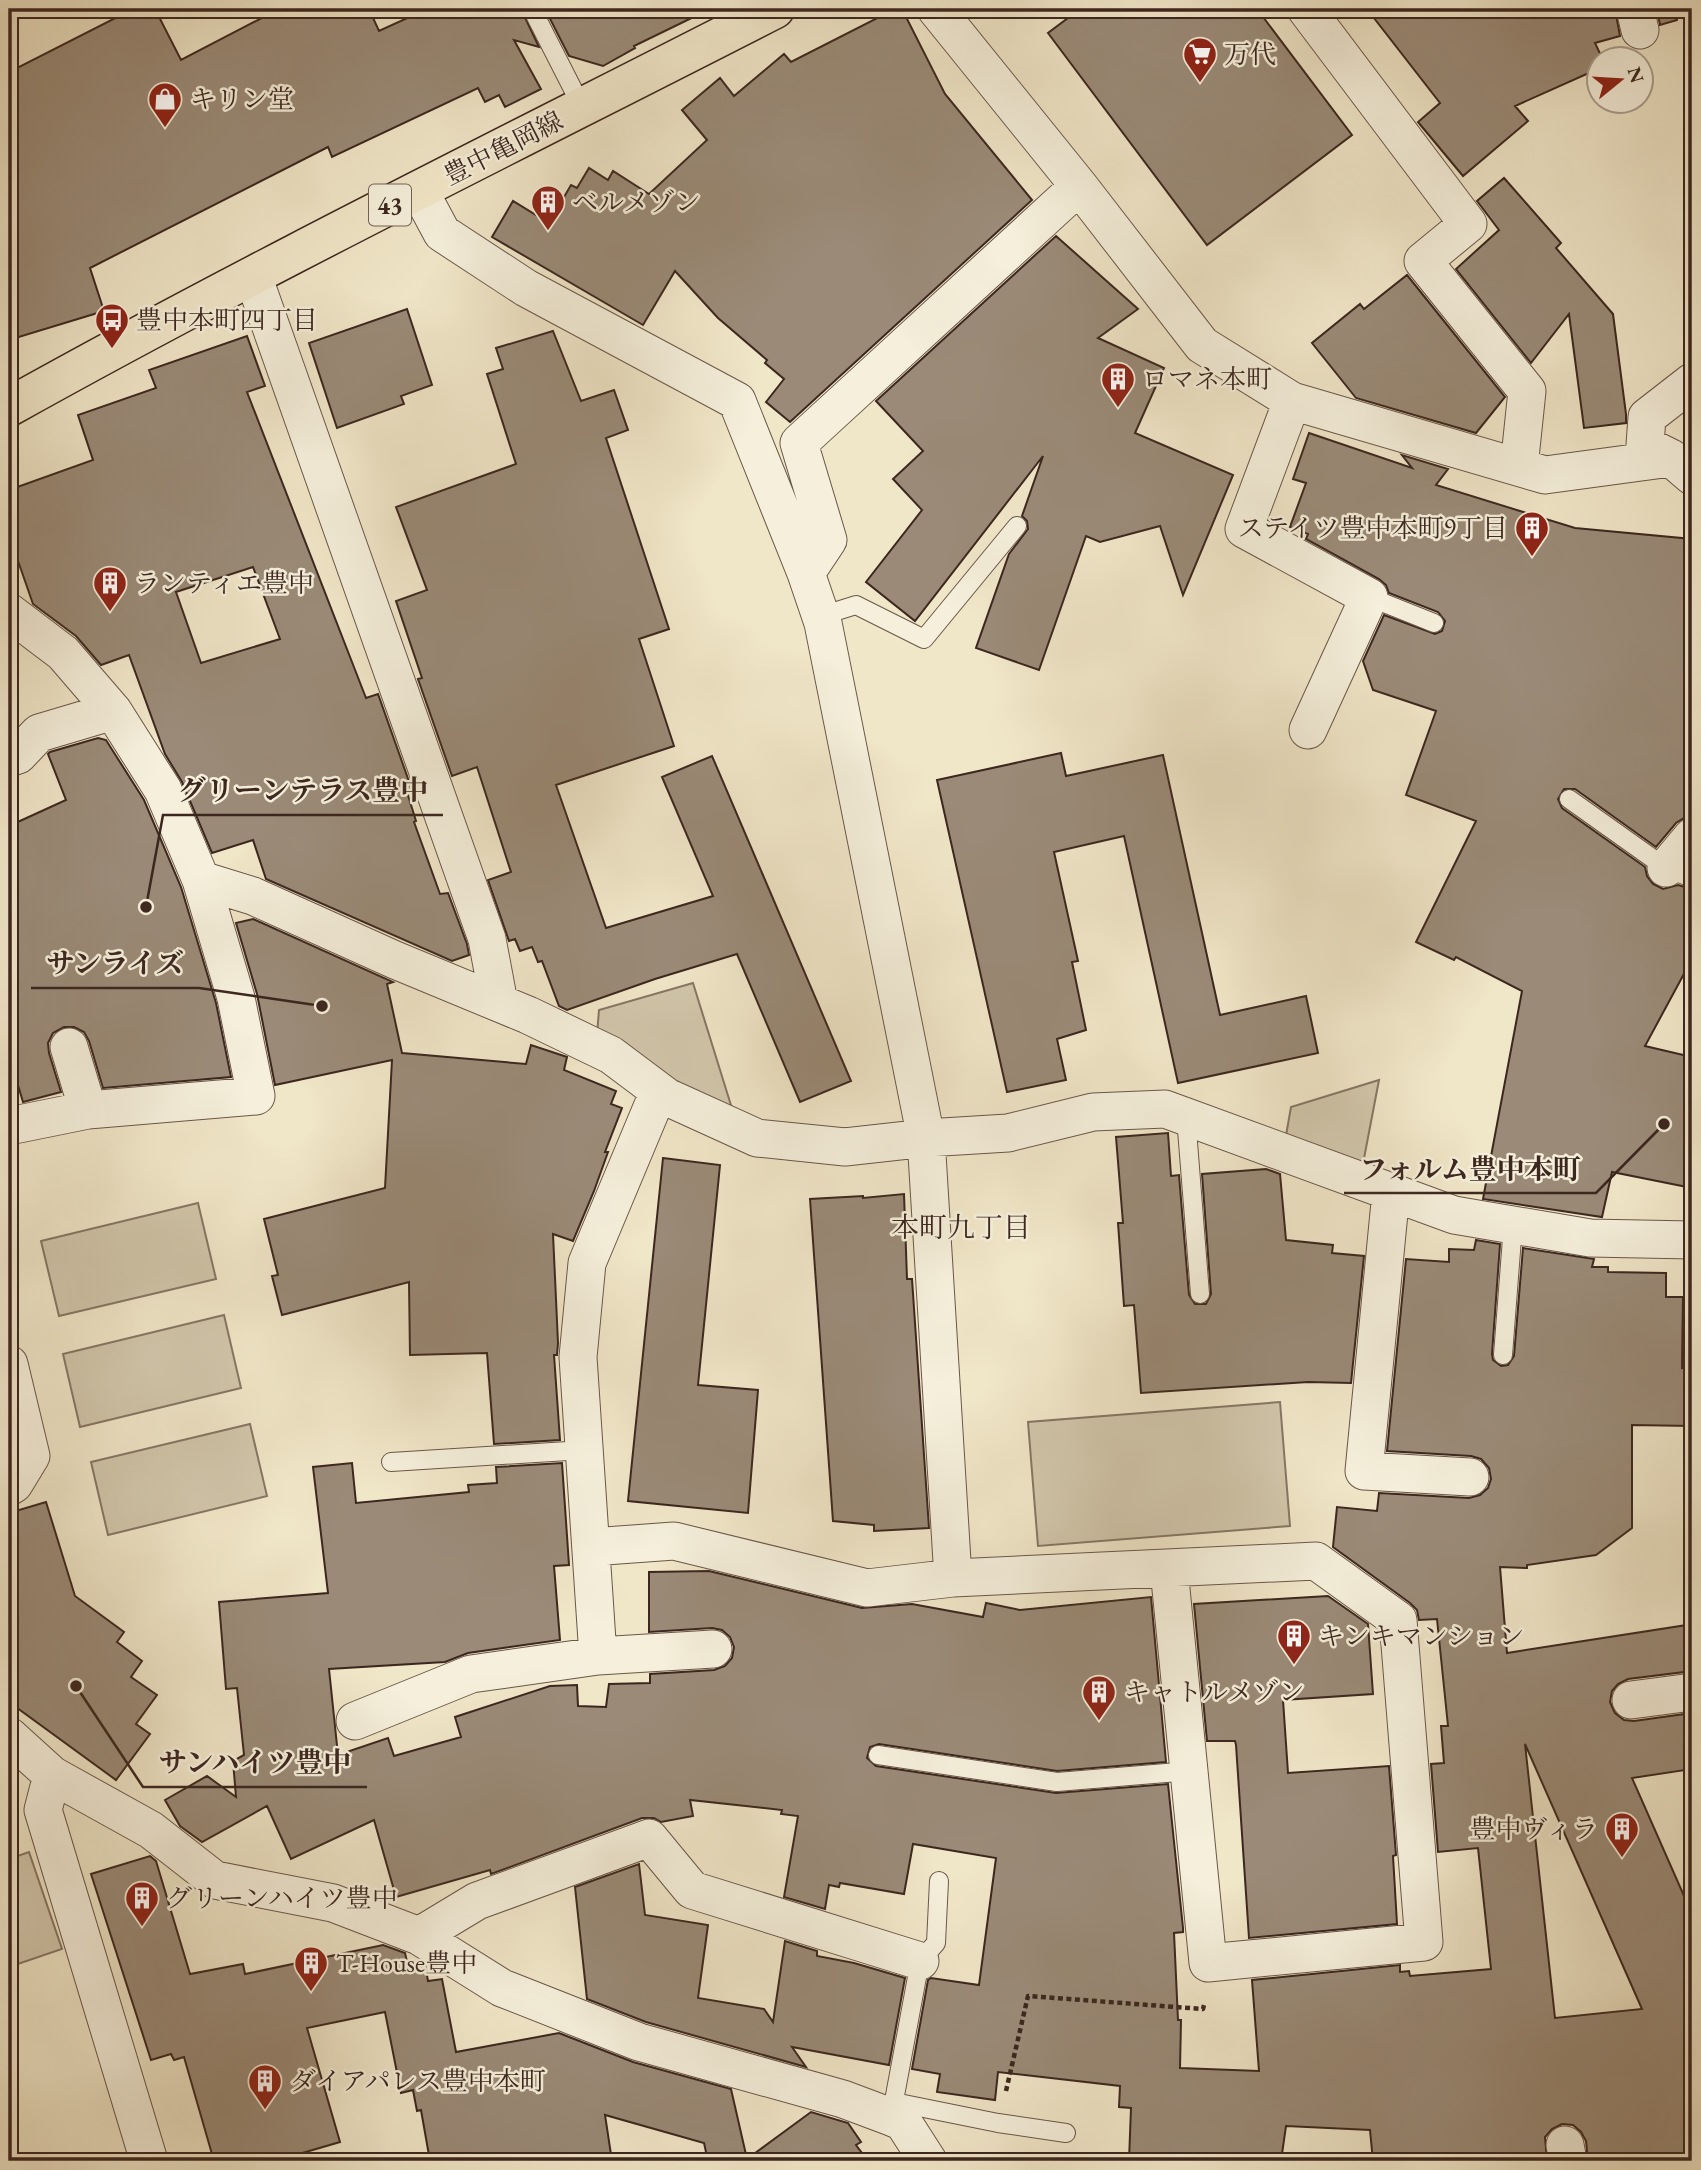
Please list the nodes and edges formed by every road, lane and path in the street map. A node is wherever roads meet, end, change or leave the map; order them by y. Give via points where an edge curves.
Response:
1 (532, 9) edge
2 (775, 9) edge
3 (936, 9) edge
4 (1306, 9) edge
5 (582, 107) junction
6 (1079, 186) junction
7 (419, 190) junction
8 (253, 276) junction
9 (1692, 382) edge
10 (1292, 401) junction
11 (9, 407) edge
12 (1519, 467) junction
13 (1682, 467) edge
14 (1017, 526) dead end
15 (806, 573) junction
16 (1369, 597) junction
17 (9, 612) edge
18 (821, 616) junction
19 (1434, 623) dead end
20 (113, 710) junction
21 (1308, 730) dead end
22 (9, 758) edge
23 (1569, 799) dead end
24 (1692, 837) edge
25 (1679, 873) edge
26 (201, 880) junction
27 (499, 1003) junction
28 (69, 1046) dead end
29 (659, 1091) junction
30 (88, 1110) junction
31 (1186, 1117) junction
32 (9, 1126) edge
33 (926, 1138) junction
34 (1391, 1192) junction
35 (1513, 1225) junction
36 (1692, 1240) edge
37 (1200, 1294) dead end
38 (1503, 1355) dead end
39 (9, 1364) edge
40 (584, 1450) junction
41 (391, 1462) dead end
42 (1470, 1477) dead end
43 (9, 1487) edge
44 (591, 1546) junction
45 (1170, 1569) junction
46 (953, 1578) junction
47 (713, 1649) dead end
48 (598, 1656) junction
49 (1692, 1692) edge
50 (1631, 1700) dead end
51 (355, 1721) dead end
52 (9, 1736) edge
53 (878, 1755) dead end
54 (1190, 1770) junction
55 (52, 1775) junction
56 (939, 1881) dead end
57 (419, 1936) junction
58 (920, 1961) junction
59 (1208, 1962) junction
60 (893, 2109) junction
61 (998, 2123) junction
62 (1066, 2133) dead end
63 (149, 2161) edge
64 (928, 2161) edge

1 - 5 lane
2 - 5 main road, 豊中亀岡線 / 43
3 - 6 street
4 - 12 street via 1468,224 1423,261 1527,391
5 - 7 main road, 豊中亀岡線 / 43
6 - 10 street via 1202,345
6 - 15 street via 799,443 828,540
7 - 8 main road, 豊中亀岡線 / 43
7 - 15 street via 442,233 526,288 737,401
8 - 11 main road, 豊中亀岡線 / 43
8 - 27 street via 487,939
9 - 13 street via 1647,417 1645,445
10 - 12 street
10 - 16 street via 1244,529
12 - 13 street via 1545,475
14 - 18 lane via 924,639 856,605
15 - 18 street
16 - 19 lane
16 - 21 street
17 - 20 street via 63,653
18 - 33 street
20 - 22 street via 39,733
20 - 26 street via 163,790
23 - 25 lane
24 - 25 street
26 - 27 street via 253,896
26 - 30 street via 236,998 256,1096
27 - 29 street via 611,1055
28 - 30 street
29 - 33 street via 757,1138 845,1147
29 - 40 street via 587,1263 578,1357
30 - 32 street
31 - 33 street via 1165,1109 1093,1112 1008,1133
31 - 34 street
31 - 37 lane
33 - 46 street
34 - 35 street via 1454,1215
34 - 42 street via 1364,1471
35 - 36 street via 1590,1238
35 - 38 lane
39 - 43 street via 32,1456
40 - 41 lane
40 - 44 street
44 - 46 street via 674,1541 867,1588
44 - 48 street
45 - 46 street
45 - 54 street
45 - 59 street via 1316,1561 1398,1620 1424,1942
47 - 48 street
48 - 51 street via 471,1674
49 - 50 street
52 - 55 street
53 - 54 lane via 1057,1782
54 - 59 street
55 - 57 street via 151,1830 215,1880 333,1903
55 - 63 street via 43,1811
56 - 58 lane via 936,1943
57 - 58 street via 477,1901 649,1838 692,1890
57 - 60 street via 502,1988 639,2042
58 - 60 lane
59 - 61 path via 1203,2009 1028,1996
60 - 61 lane
60 - 64 street
61 - 62 lane

